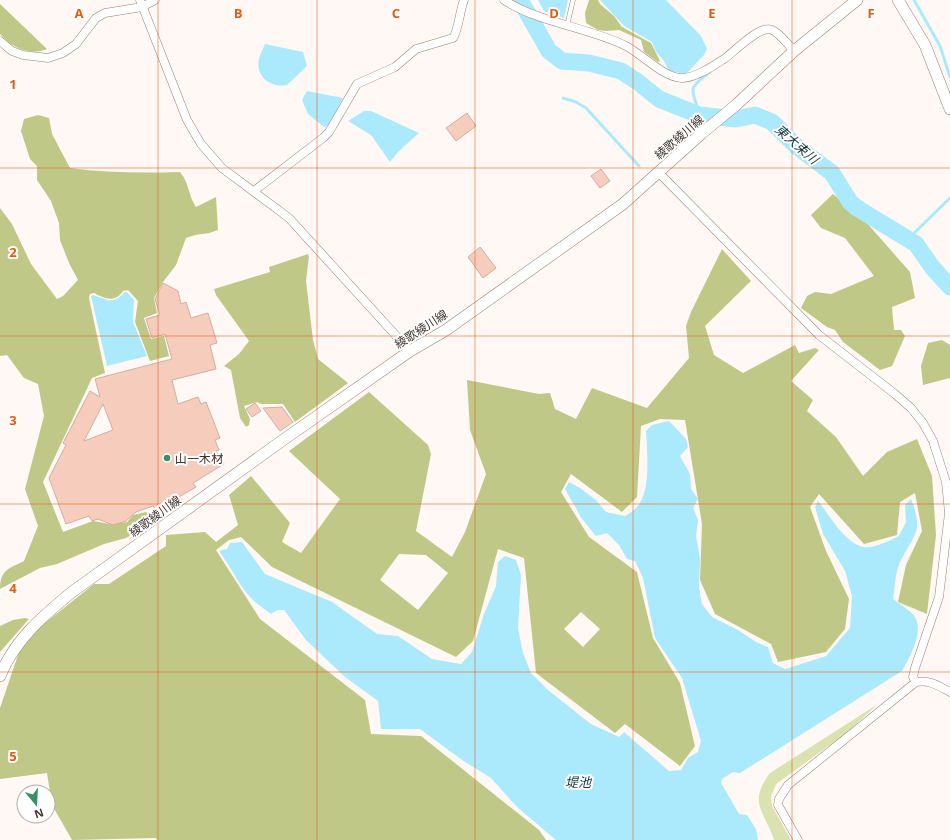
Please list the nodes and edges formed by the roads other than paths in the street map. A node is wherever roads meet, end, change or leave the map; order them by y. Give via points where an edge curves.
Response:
1 (156, 0) edge
2 (464, 0) edge
3 (504, 0) edge
4 (574, 0) edge
5 (857, 0) edge
6 (898, 0) edge
7 (141, 4) edge
8 (567, 26) junction
9 (0, 41) edge
10 (794, 51) junction
11 (950, 109) edge
12 (658, 172) junction
13 (254, 191) junction
14 (410, 352) junction
15 (0, 676) edge
16 (916, 682) junction
17 (950, 692) edge
18 (798, 840) edge

1 - 7 street
2 - 13 street via 457,21 457,33 453,38 416,50 395,67 357,84 329,132
3 - 8 street
4 - 8 lane
5 - 10 main road, 綾歌綾川線
6 - 11 main road via 923,41
7 - 9 street via 105,13 96,18 76,44 63,53 48,58 23,55 12,51
7 - 13 street via 193,132 222,168
8 - 10 street via 602,34 643,56 670,76 682,78 692,77 724,59 751,36 765,29 772,30
10 - 12 main road, 綾歌綾川線
12 - 14 main road, 綾歌綾川線 via 623,204 446,330
12 - 16 street via 819,335 910,408 923,423 933,441 946,482 949,513 939,597 915,668 913,677
13 - 14 street via 289,218
14 - 15 main road, 綾歌綾川線 via 282,440 72,592 23,637 6,661
16 - 17 street via 932,682
16 - 18 street via 788,785 782,793 778,804

